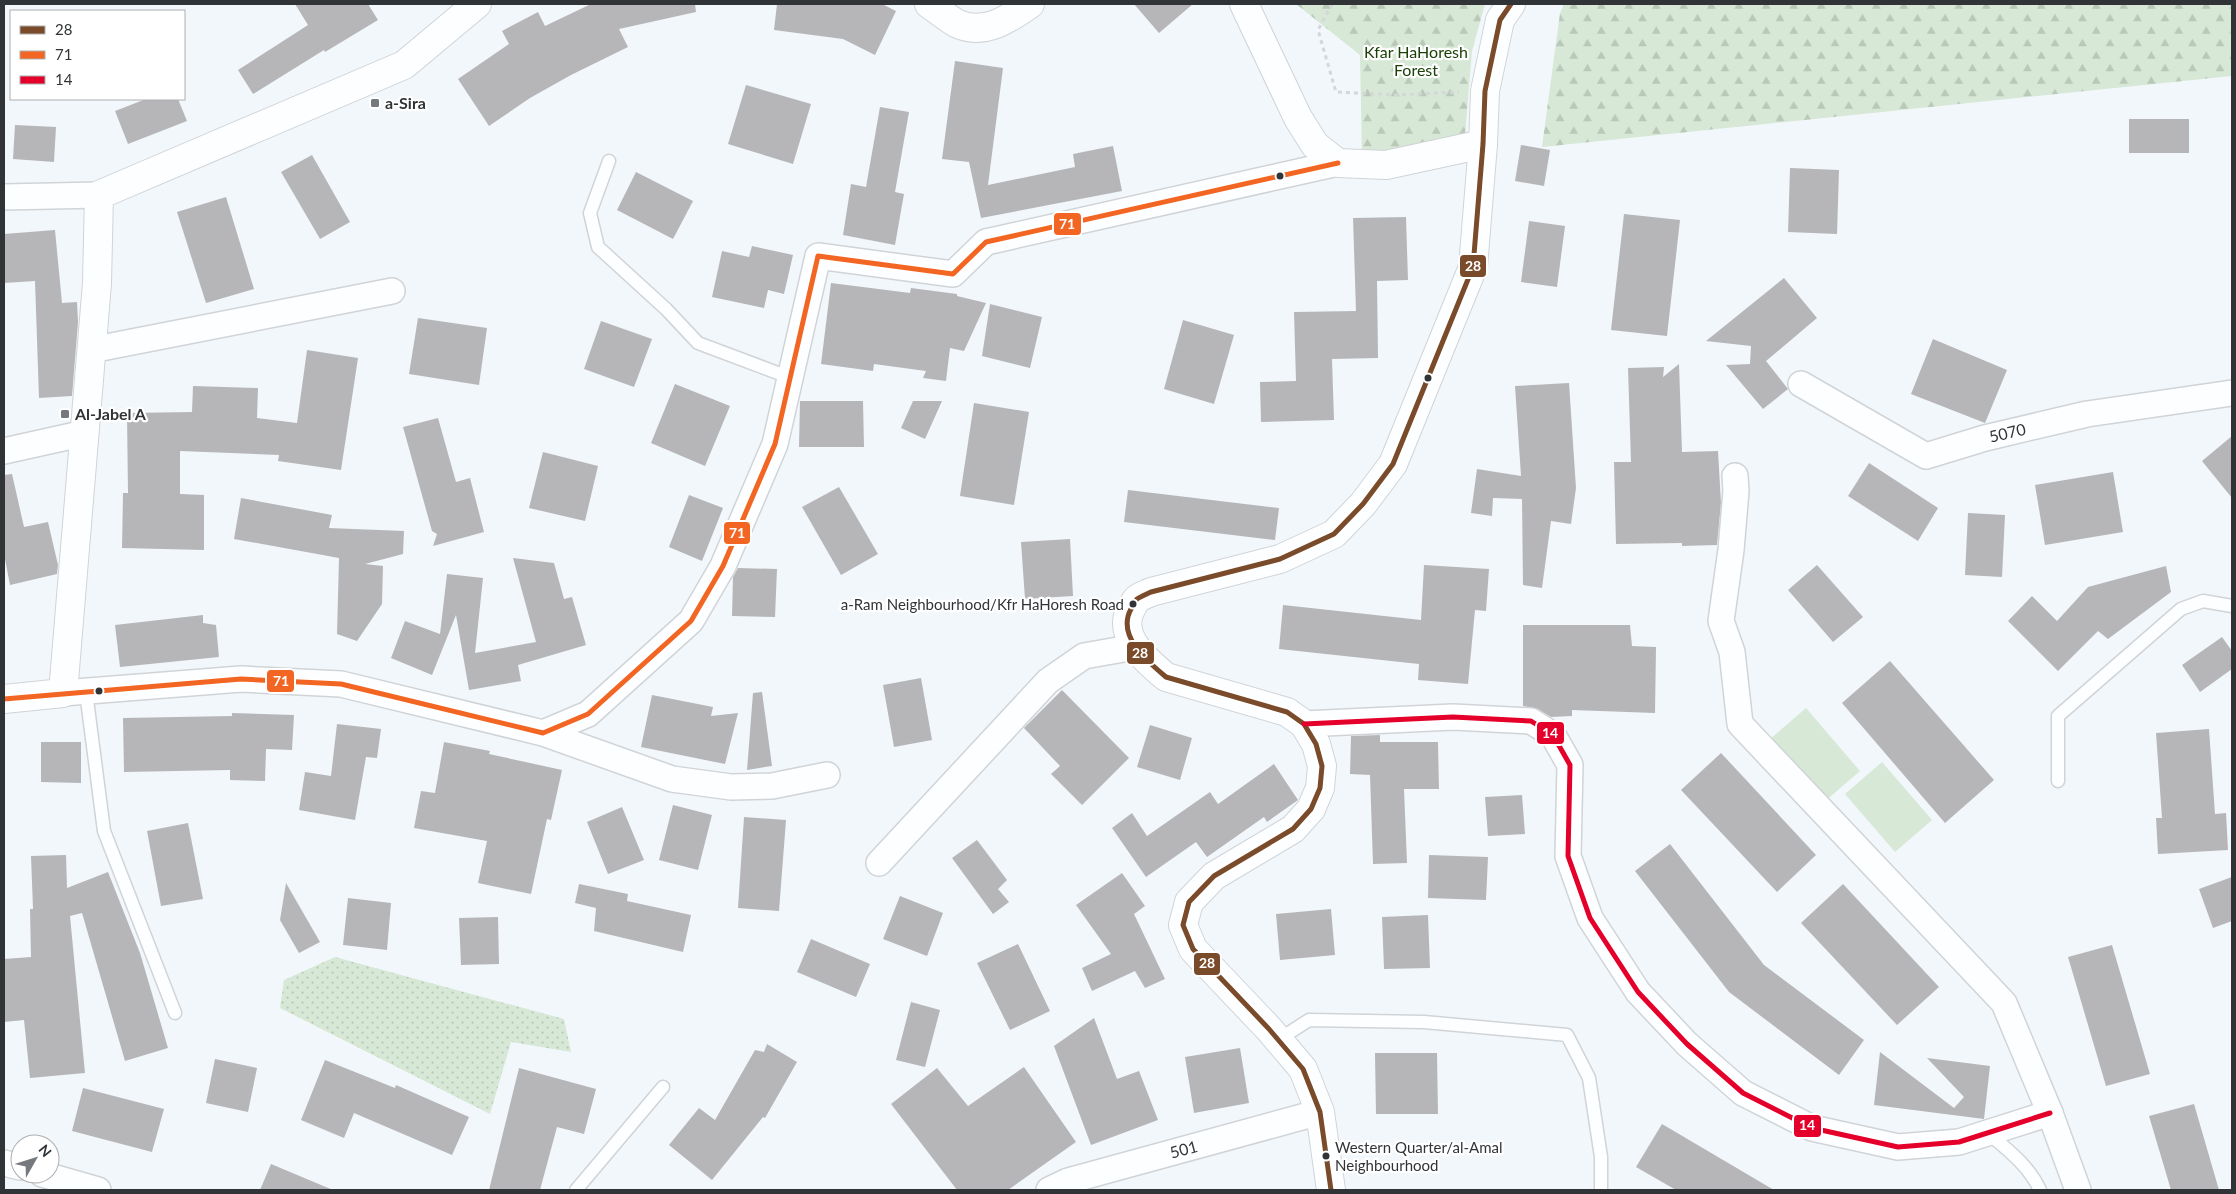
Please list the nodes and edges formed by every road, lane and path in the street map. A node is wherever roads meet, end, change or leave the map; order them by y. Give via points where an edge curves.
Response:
1 (477, 4) edge
2 (929, 4) edge
3 (1030, 4) edge
4 (1244, 4) edge
5 (1332, 4) edge
6 (1511, 4) edge
7 (1485, 91) junction
8 (1483, 144) junction
9 (609, 161) dead end
10 (1338, 162) junction
11 (99, 195) junction
12 (4, 197) edge
13 (392, 292) dead end
14 (91, 350) junction
15 (791, 378) junction
16 (1800, 384) dead end
17 (2232, 393) edge
18 (85, 433) junction
19 (4, 451) edge
20 (1735, 476) dead end
21 (2232, 606) edge
22 (1135, 647) junction
23 (74, 692) junction
24 (4, 699) edge
25 (1304, 724) junction
26 (543, 733) junction
27 (827, 774) dead end
28 (2058, 782) dead end
29 (879, 863) dead end
30 (175, 1013) dead end
31 (1278, 1040) junction
32 (663, 1087) dead end
33 (1320, 1112) junction
34 (2050, 1113) junction
35 (1988, 1133) junction
36 (60, 1179) edge
37 (98, 1190) edge
38 (576, 1190) edge
39 (1049, 1190) edge
40 (1330, 1190) edge
41 (1601, 1190) edge
42 (2040, 1190) edge
43 (2078, 1190) edge

1 - 11 street via 404,65
2 - 3 street via 959,24 984,27 1007,21
4 - 10 street via 1298,118 1315,145
5 - 7 path via 1318,30 1336,92 1396,95
6 - 7 street via 1500,20
7 - 8 street
8 - 10 street via 1386,165
8 - 22 street via 1473,267 1392,464 1363,504 1334,534 1280,559 1151,592 1136,600 1128,615 1128,630
9 - 15 lane via 590,213 598,247 698,343
10 - 15 street via 986,242 953,274 818,256
11 - 12 street
11 - 14 street via 97,283
13 - 14 street
14 - 18 street
15 - 26 street via 776,444 723,566 691,621 588,714
16 - 17 street, 5070 via 1926,456 1984,438 2087,414
18 - 19 street
18 - 23 street
20 - 34 street via 1731,550 1721,621 1732,652 1740,724 2004,1003
21 - 28 lane via 2203,601 2180,609 2058,716
22 - 25 street via 1166,677 1287,712
22 - 29 street via 1084,656 1048,681
23 - 24 street
23 - 26 street via 241,679 341,684
23 - 30 lane via 104,832
25 - 31 street via 1316,744 1322,766 1320,788 1311,809 1293,829 1214,876 1189,902 1183,925 1193,949
25 - 35 street via 1453,717 1531,721 1553,735 1570,765 1568,856 1590,918 1638,992 1687,1044 1743,1093 1812,1128 1898,1147 1959,1142
26 - 27 street via 672,778 731,787 772,786
31 - 33 street via 1303,1069
31 - 41 lane via 1309,1020 1424,1022 1567,1035 1589,1078 1601,1157
32 - 38 lane
33 - 39 street, 501 via 1068,1181
33 - 40 street
34 - 35 street
34 - 43 street
35 - 42 lane via 2014,1155 2035,1179
36 - 37 street

